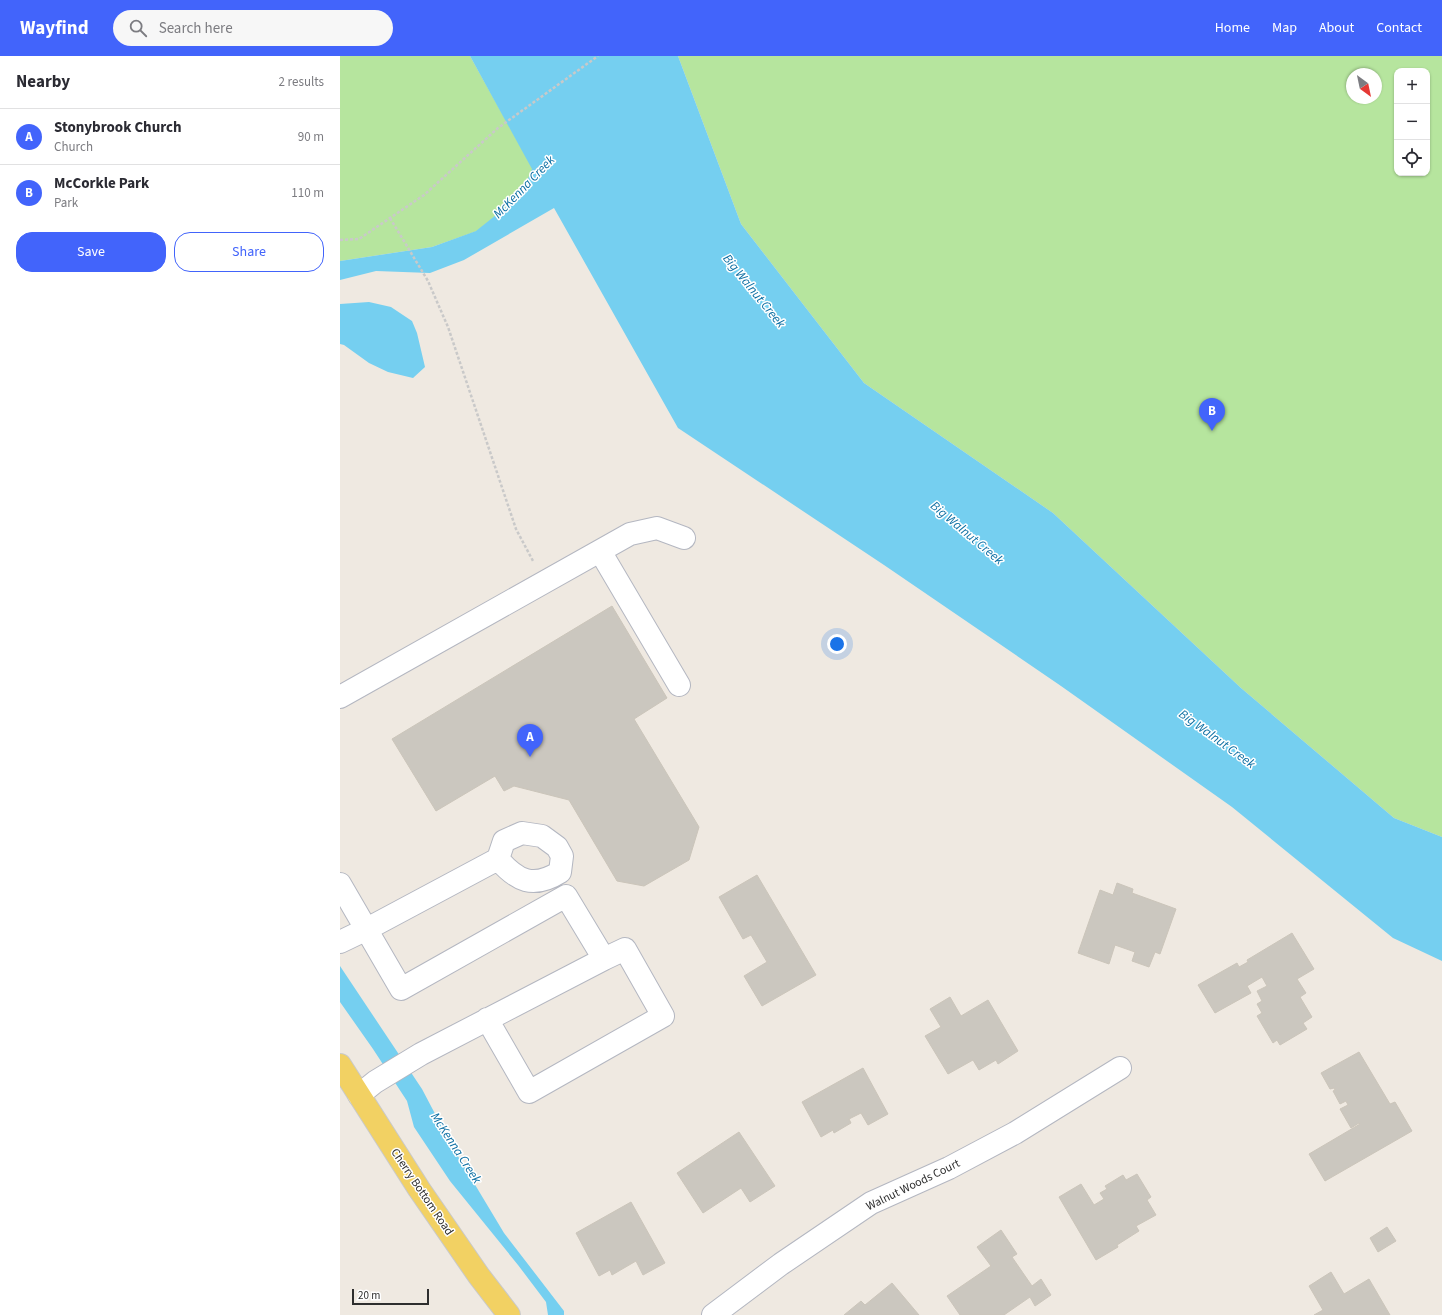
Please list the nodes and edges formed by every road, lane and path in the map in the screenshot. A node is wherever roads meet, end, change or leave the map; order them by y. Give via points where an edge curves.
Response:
1 (598, 56) edge
2 (390, 218) junction
3 (340, 240) edge
4 (684, 538) dead end
5 (600, 551) junction
6 (544, 582) junction
7 (680, 685) dead end
8 (340, 697) edge
9 (498, 859) dead end
10 (340, 884) edge
11 (367, 929) junction
12 (342, 941) edge
13 (604, 959) junction
14 (487, 1019) junction
15 (340, 1065) edge
16 (1120, 1068) dead end
17 (367, 1089) junction
18 (501, 1311) edge
19 (713, 1315) edge

1 - 2 path via 498,128 424,195
2 - 3 path via 359,239
2 - 6 path via 428,281 448,327 516,529
4 - 5 street via 657,528 630,534
5 - 6 street
5 - 7 street
6 - 8 street
9 - 11 street
10 - 11 street
11 - 12 street
11 - 13 street via 401,989 566,896
13 - 14 street
13 - 14 street via 625,949 663,1016 529,1092
14 - 17 street via 421,1054
15 - 17 main road, Cherry Bottom Road
16 - 19 street, Walnut Woods Court via 1009,1136 949,1168 871,1203 781,1264
17 - 18 main road, Cherry Bottom Road via 419,1189

